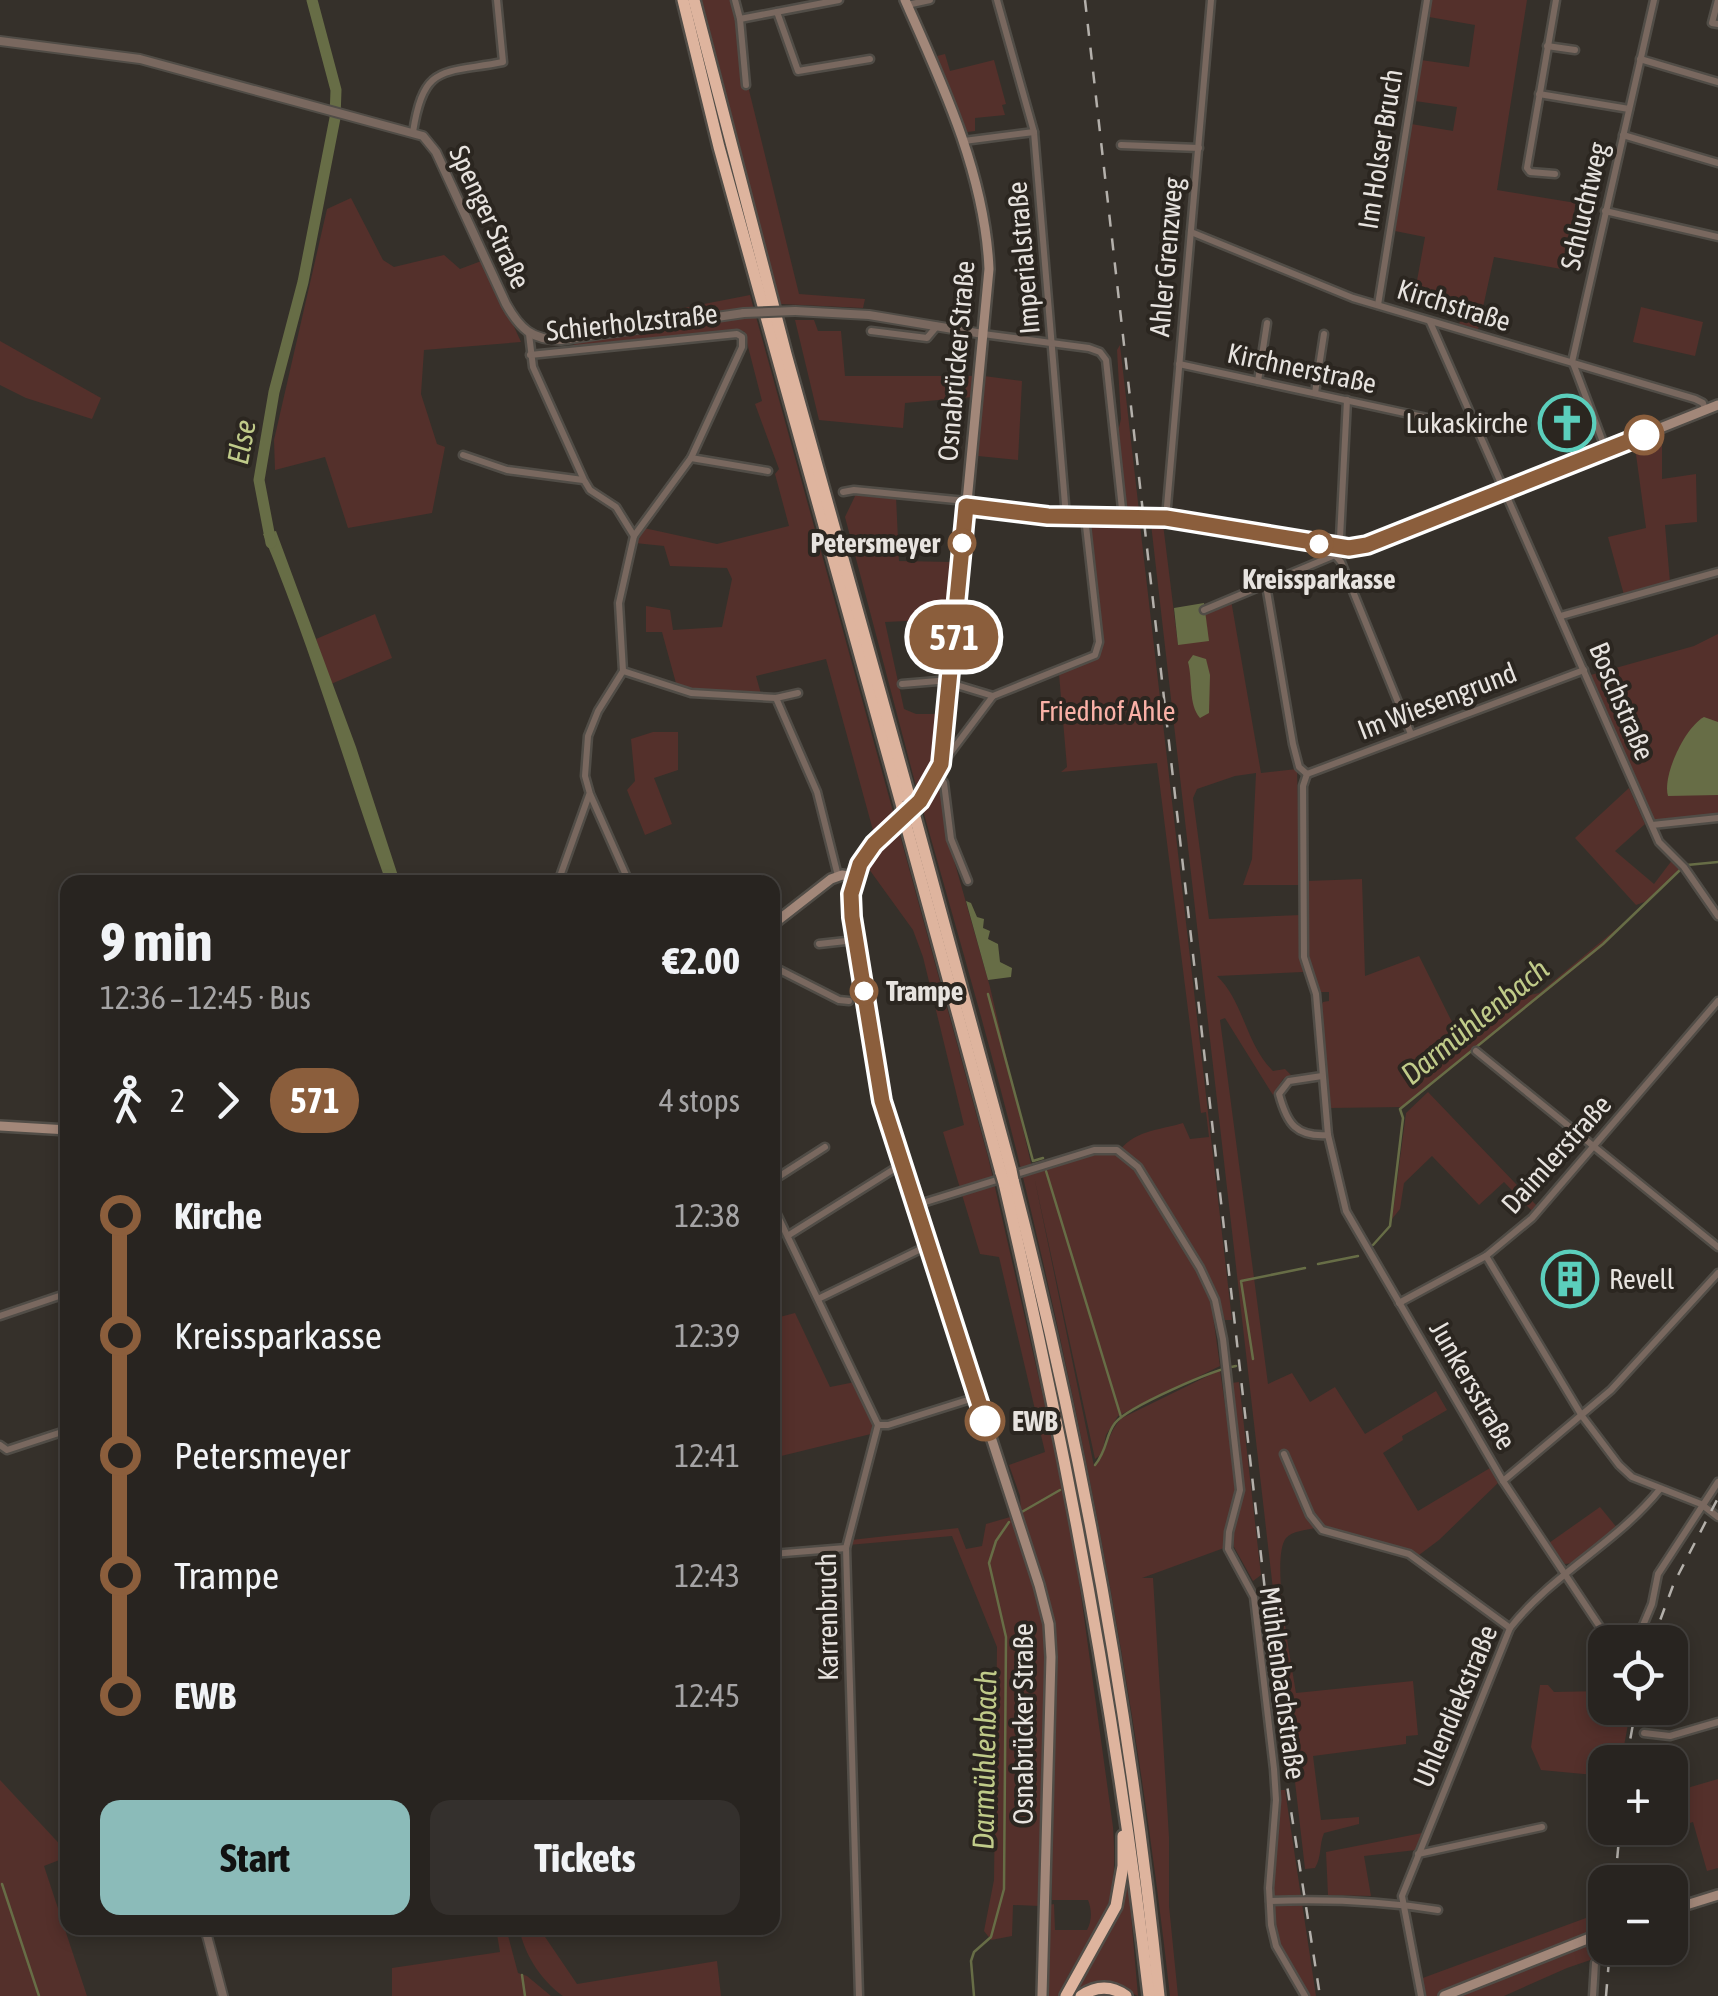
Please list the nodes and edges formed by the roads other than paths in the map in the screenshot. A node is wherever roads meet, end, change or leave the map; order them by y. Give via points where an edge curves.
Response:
1 (497, 0) edge
2 (682, 0) edge
3 (694, 0) edge
4 (735, 0) edge
5 (839, 0) edge
6 (930, 0) edge
7 (996, 0) edge
8 (1210, 0) edge
9 (1427, 0) edge
10 (1556, 0) edge
11 (1654, 0) edge
12 (1718, 0) edge
13 (906, 3) edge
14 (777, 12) junction
15 (740, 19) junction
16 (1718, 24) edge
17 (0, 41) edge
18 (1547, 46) junction
19 (1574, 50) dead end
20 (870, 59) dead end
21 (1640, 59) junction
22 (1718, 82) edge
23 (746, 85) dead end
24 (1540, 94) junction
25 (1629, 109) junction
26 (413, 132) junction
27 (1034, 132) junction
28 (1623, 135) junction
29 (964, 141) junction
30 (1121, 144) dead end
31 (1199, 148) junction
32 (1718, 162) edge
33 (1555, 174) dead end
34 (1605, 211) junction
35 (1191, 232) junction
36 (1718, 238) edge
37 (1378, 305) junction
38 (1430, 322) junction
39 (1267, 323) dead end
40 (937, 326) junction
41 (871, 331) dead end
42 (528, 334) junction
43 (983, 334) junction
44 (1324, 334) dead end
45 (1053, 344) junction
46 (530, 355) junction
47 (1572, 362) junction
48 (1179, 364) junction
49 (1258, 381) junction
50 (1314, 393) junction
51 (1347, 400) junction
52 (1718, 405) edge
53 (1705, 410) junction
54 (1475, 423) junction
55 (1606, 450) junction
56 (463, 456) dead end
57 (691, 458) junction
58 (768, 471) dead end
59 (584, 480) junction
60 (1504, 491) junction
61 (843, 492) dead end
62 (966, 504) junction
63 (1066, 516) junction
64 (1084, 517) junction
65 (1123, 518) junction
66 (1166, 518) junction
67 (634, 536) junction
68 (1336, 551) junction
69 (1718, 572) edge
70 (1266, 585) junction
71 (1204, 610) dead end
72 (1561, 616) junction
73 (1584, 670) junction
74 (623, 672) junction
75 (950, 682) junction
76 (902, 684) dead end
77 (798, 693) dead end
78 (994, 696) junction
79 (776, 698) junction
80 (1412, 734) junction
81 (943, 756) junction
82 (937, 773) junction
83 (1307, 774) junction
84 (590, 794) junction
85 (908, 810) junction
86 (1718, 818) edge
87 (1652, 825) junction
88 (561, 875) edge
89 (626, 875) edge
90 (838, 876) junction
91 (855, 877) junction
92 (968, 881) dead end
93 (1718, 916) edge
94 (780, 919) edge
95 (855, 940) junction
96 (819, 944) dead end
97 (780, 970) edge
98 (849, 1000) dead end
99 (1718, 1001) edge
100 (1476, 1052) dead end
101 (1322, 1076) junction
102 (0, 1126) edge
103 (60, 1130) edge
104 (1328, 1135) junction
105 (825, 1148) dead end
106 (1595, 1148) junction
107 (902, 1164) junction
108 (780, 1176) edge
109 (1007, 1177) junction
110 (916, 1205) junction
111 (780, 1225) edge
112 (788, 1235) junction
113 (928, 1245) junction
114 (1718, 1247) edge
115 (1486, 1256) junction
116 (1718, 1274) edge
117 (60, 1296) edge
118 (818, 1299) junction
119 (1399, 1303) junction
120 (0, 1316) edge
121 (978, 1397) junction
122 (1582, 1416) junction
123 (878, 1425) junction
124 (60, 1433) edge
125 (0, 1445) edge
126 (1284, 1454) dead end
127 (1503, 1480) junction
128 (1718, 1482) edge
129 (1660, 1490) junction
130 (1702, 1504) junction
131 (1718, 1517) edge
132 (846, 1548) junction
133 (780, 1553) edge
134 (1566, 1573) junction
135 (1599, 1625) edge
136 (1643, 1625) edge
137 (1510, 1628) junction
138 (1718, 1722) edge
139 (1644, 1733) dead end
140 (1124, 1797) junction
141 (1542, 1828) dead end
142 (1416, 1854) junction
143 (1718, 1895) edge
144 (1270, 1901) junction
145 (1402, 1904) junction
146 (1688, 1904) edge
147 (1438, 1910) dead end
148 (207, 1935) edge
149 (1588, 1939) edge
150 (1595, 1965) edge
151 (223, 1996) edge
152 (858, 1996) edge
153 (1042, 1996) edge
154 (1066, 1996) edge
155 (1081, 1996) edge
156 (1126, 1996) edge
157 (1149, 1996) edge
158 (1159, 1996) edge
159 (1305, 1996) edge
160 (1421, 1996) edge
161 (1444, 1996) edge
162 (1593, 1996) edge

1 - 26 street via 504,62 427,83
2 - 85 highway
3 - 85 highway
4 - 15 street
5 - 14 street
6 - 13 street
7 - 27 street, Imperialstraße
8 - 31 street, Ahler Grenzweg
9 - 37 street, Im Holser Bruch
10 - 18 street
11 - 21 street, Schluchtweg
12 - 16 street via 1712,23
13 - 29 main road, Osnabrücker Straße
14 - 15 street
14 - 20 street via 798,71
15 - 23 street
17 - 26 street, Spenger Straße via 128,56
18 - 19 street
18 - 24 street
21 - 22 street
21 - 25 street, Schluchtweg
24 - 25 street
24 - 33 street via 1526,168
25 - 28 street, Schluchtweg
26 - 42 street, Spenger Straße via 433,147 506,304
27 - 29 street
27 - 45 street, Imperialstraße
28 - 32 street
28 - 34 street, Schluchtweg
29 - 43 main road, Osnabrücker Straße via 988,252
30 - 31 street
31 - 35 street, Ahler Grenzweg
34 - 36 street
34 - 47 street, Schluchtweg
35 - 37 street, Kirchstraße
35 - 48 street, Ahler Grenzweg
37 - 38 street, Kirchstraße
38 - 47 street, Kirchstraße
38 - 54 street, Boschstraße
39 - 49 street
40 - 41 street via 927,338
40 - 42 street, bridge via 795,311 561,340
40 - 43 street
42 - 46 street
43 - 45 street
43 - 62 main road, Osnabrücker Straße
44 - 50 street
45 - 63 street, Imperialstraße
45 - 65 street via 1094,349 1106,360
46 - 57 street, Schierholzstraße via 742,337
46 - 59 street
47 - 53 street, Kirchstraße via 1695,399
47 - 55 street
48 - 49 street, Kirchnerstraße
48 - 66 street, Ahler Grenzweg
49 - 50 street, Kirchnerstraße
50 - 51 street, Kirchnerstraße
51 - 54 street, Kirchnerstraße
51 - 68 street
52 - 53 main road
53 - 55 main road
54 - 60 street, Boschstraße
55 - 60 main road
56 - 59 street via 507,470
57 - 58 street
57 - 67 street, Schierholzstraße
59 - 67 street via 616,506
60 - 68 main road
60 - 72 street, Boschstraße
61 - 62 street
62 - 63 main road
62 - 75 main road, Osnabrücker Straße
63 - 64 main road
64 - 65 main road
64 - 78 street via 1099,642 1095,655
65 - 66 main road
66 - 68 main road
67 - 74 street, Schierholzstraße via 619,603
68 - 70 street
68 - 80 street
69 - 72 street
70 - 71 street
70 - 83 street, Junkersstraße via 1293,744
72 - 73 street, Boschstraße
73 - 80 street, Im Wiesengrund
73 - 87 street, Boschstraße
74 - 79 street via 691,693
74 - 84 street via 588,736
75 - 76 street
75 - 78 street
75 - 81 main road, Osnabrücker Straße
77 - 79 street
78 - 81 street
79 - 90 street via 817,792
80 - 83 street, Im Wiesengrund
81 - 82 main road, Osnabrücker Straße
82 - 91 main road, Osnabrücker Straße via 920,801 874,844
82 - 92 street
83 - 101 street, Junkersstraße via 1304,957 1316,994
84 - 88 street
84 - 89 street
85 - 109 highway
86 - 87 street
87 - 93 street, Boschstraße
90 - 91 main road
90 - 94 main road
91 - 95 main road, Osnabrücker Straße
95 - 96 street
95 - 107 main road, Osnabrücker Straße via 880,1089
97 - 98 street
99 - 106 street, Daimlerstraße
100 - 106 street
101 - 104 street, Junkersstraße
101 - 104 street via 1288,1081 1279,1094 1299,1133
102 - 103 main road
104 - 119 street, Junkersstraße via 1346,1211
105 - 108 street
106 - 114 street
106 - 115 street, Daimlerstraße via 1532,1218
107 - 110 main road, Osnabrücker Straße
107 - 112 street
109 - 140 highway via 1087,1569
109 - 158 highway via 1064,1399 1104,1602
110 - 113 main road, Osnabrücker Straße
110 - 144 street, Mühlenbachstraße via 1094,1150 1118,1150 1138,1166 1200,1268 1214,1300 1226,1366 1240,1490 1228,1550 1254,1597 1274,1769
111 - 112 street
112 - 118 street
113 - 118 street
113 - 121 main road, Osnabrücker Straße
115 - 119 street, Daimlerstraße
115 - 122 street
116 - 122 street
117 - 120 street
118 - 123 street
119 - 127 street, Junkersstraße
121 - 123 street
121 - 153 main road, Osnabrücker Straße via 1050,1636
122 - 127 street
122 - 129 street via 1632,1477
123 - 132 street, Karrenbruch
124 - 125 street via 6,1450
126 - 137 street via 1322,1530 1410,1554
127 - 134 street, Junkersstraße
128 - 130 street
129 - 130 street
129 - 134 street, Uhlendiekstraße
130 - 131 street
130 - 136 street via 1658,1574
132 - 133 street
132 - 152 street, Karrenbruch
134 - 135 street, Junkersstraße
134 - 137 street, Uhlendiekstraße
137 - 142 street, Uhlendiekstraße
138 - 139 street via 1670,1736
140 - 154 highway via 1116,1906
140 - 157 highway
141 - 142 street
142 - 145 street, Uhlendiekstraße
143 - 146 main road
144 - 145 street
144 - 159 street, Mühlenbachstraße via 1276,1946
145 - 147 street
145 - 160 street, Uhlendiekstraße
148 - 151 street
149 - 161 main road
150 - 162 street
155 - 156 highway via 1098,1988

